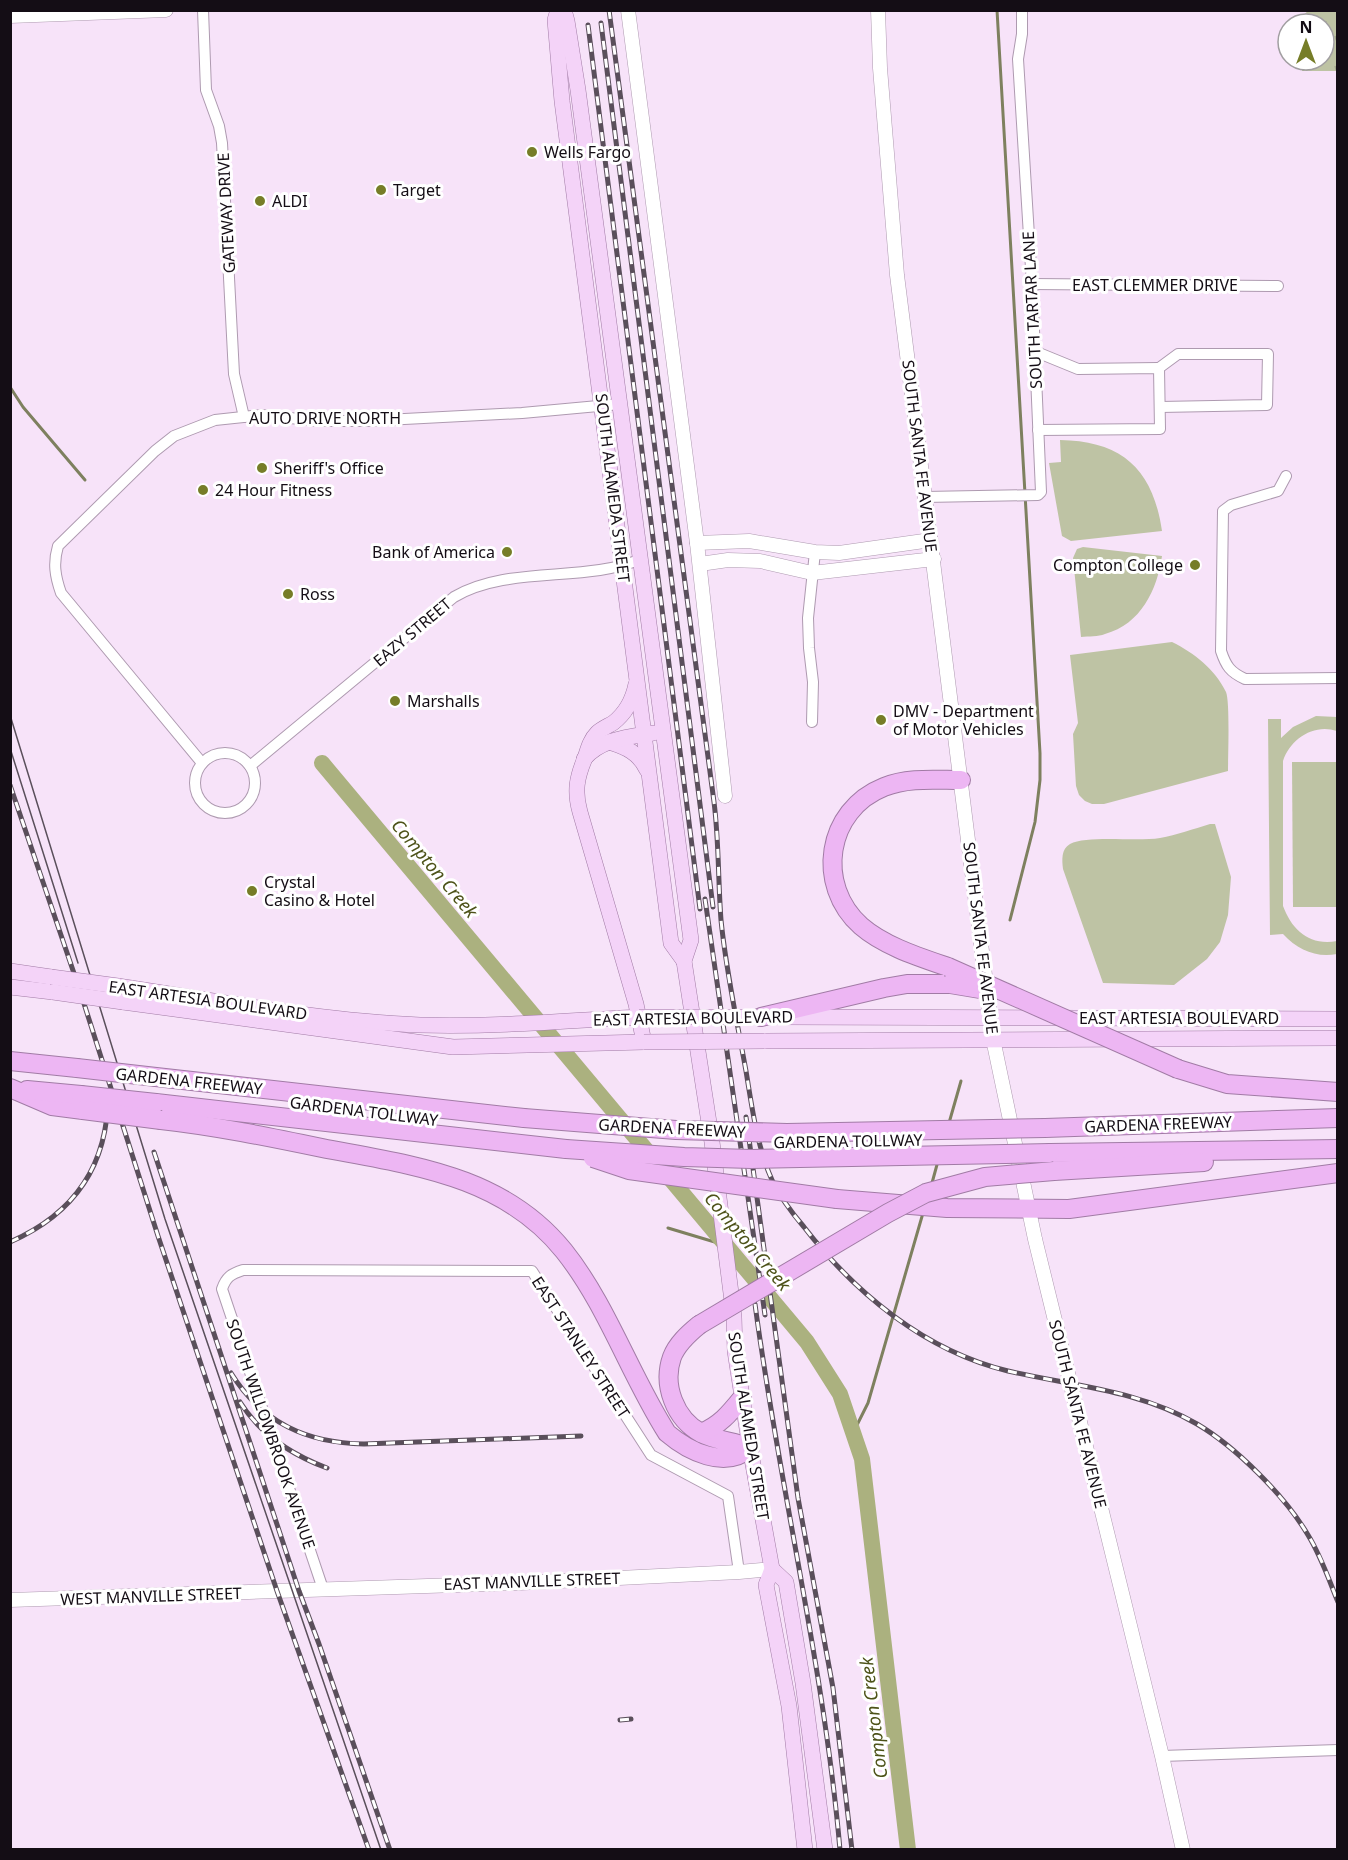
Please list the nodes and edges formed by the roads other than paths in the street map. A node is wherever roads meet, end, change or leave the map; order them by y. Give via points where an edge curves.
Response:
1 (166, 10) edge
2 (203, 10) edge
3 (558, 10) edge
4 (564, 10) edge
5 (628, 10) edge
6 (878, 10) edge
7 (1022, 10) edge
8 (76, 12) edge
9 (10, 16) edge
10 (1032, 284) junction
11 (1278, 286) dead end
12 (1034, 351) junction
13 (1159, 368) junction
14 (620, 404) junction
15 (602, 405) junction
16 (1160, 407) junction
17 (244, 417) junction
18 (1038, 430) junction
19 (1286, 476) dead end
20 (925, 497) junction
21 (931, 540) junction
22 (697, 543) junction
23 (815, 552) junction
24 (641, 559) junction
25 (934, 559) junction
26 (699, 564) junction
27 (624, 566) junction
28 (812, 573) junction
29 (637, 678) junction
30 (1338, 678) edge
31 (812, 722) dead end
32 (663, 731) junction
33 (644, 734) junction
34 (609, 742) junction
35 (584, 759) junction
36 (202, 763) junction
37 (250, 766) junction
38 (650, 775) junction
39 (961, 780) junction
40 (725, 796) dead end
41 (684, 962) junction
42 (10, 971) edge
43 (949, 976) junction
44 (52, 985) junction
45 (10, 987) edge
46 (198, 1006) junction
47 (637, 1011) junction
48 (761, 1017) junction
49 (990, 1017) junction
50 (1338, 1019) edge
51 (359, 1028) junction
52 (1338, 1038) edge
53 (993, 1039) junction
54 (644, 1042) junction
55 (10, 1061) edge
56 (10, 1077) edge
57 (10, 1088) edge
58 (80, 1089) junction
59 (1338, 1092) edge
60 (156, 1098) junction
61 (1338, 1119) edge
62 (1338, 1128) edge
63 (437, 1135) joint
64 (1049, 1147) junction
65 (557, 1148) junction
66 (1338, 1150) edge
67 (1338, 1173) edge
68 (1029, 1210) junction
69 (225, 1280) joint
70 (742, 1398) junction
71 (701, 1433) junction
72 (750, 1448) junction
73 (772, 1569) junction
74 (739, 1572) junction
75 (323, 1589) junction
76 (291, 1591) joint
77 (10, 1600) edge
78 (1338, 1750) edge
79 (1162, 1756) junction
80 (805, 1850) edge
81 (825, 1850) edge
82 (1184, 1850) edge

1 - 8 street
2 - 17 street, GATEWAY DRIVE via 206,90 222,143 234,374
3 - 15 main road, SOUTH ALAMEDA STREET via 555,20 562,100
4 - 14 main road, SOUTH ALAMEDA STREET
5 - 22 street
6 - 20 street, SOUTH SANTA FE AVENUE via 897,275
7 - 10 street, SOUTH TARTAR LANE via 1018,59
8 - 9 street
10 - 11 street, EAST CLEMMER DRIVE
10 - 12 street, SOUTH TARTAR LANE
12 - 13 street via 1078,369
12 - 18 street, SOUTH TARTAR LANE
13 - 16 street
13 - 16 street via 1178,354 1268,354 1268,405
14 - 15 street, AUTO DRIVE NORTH
14 - 24 main road, SOUTH ALAMEDA STREET
15 - 17 street, AUTO DRIVE NORTH via 366,421
15 - 27 main road, SOUTH ALAMEDA STREET
16 - 18 street via 1160,429
17 - 36 street, AUTO DRIVE NORTH via 215,420 174,436 58,546 54,559 61,593
18 - 20 street, SOUTH TARTAR LANE via 1038,495
19 - 30 street via 1278,491 1230,505 1223,511 1221,651 1232,673 1245,679
20 - 21 street, SOUTH SANTA FE AVENUE
21 - 23 street via 839,553
21 - 25 street, SOUTH SANTA FE AVENUE
22 - 23 street via 749,541
22 - 26 street
23 - 28 street
24 - 27 street, EAZY STREET
24 - 32 main road, SOUTH ALAMEDA STREET
25 - 28 street
25 - 39 street, SOUTH SANTA FE AVENUE
26 - 28 street via 760,561
26 - 40 street
27 - 29 main road, SOUTH ALAMEDA STREET
27 - 37 street, EAZY STREET via 484,584 465,590
28 - 31 street via 808,618
29 - 33 main road, SOUTH ALAMEDA STREET
29 - 35 main road via 626,709 598,732
32 - 33 main road
32 - 41 main road, SOUTH ALAMEDA STREET via 691,940
33 - 34 main road
33 - 38 main road, SOUTH ALAMEDA STREET
34 - 35 main road
34 - 38 main road via 633,752
35 - 47 main road via 577,778 577,801
36 - 37 street via 216,754 227,753 243,758
36 - 37 street via 195,781 197,794 204,804 222,812 234,811 250,800 255,783
38 - 41 main road, SOUTH ALAMEDA STREET via 671,942
39 - 43 highway via 902,782 874,791 848,814 835,836 832,851 837,892 857,922
39 - 49 street, SOUTH SANTA FE AVENUE
41 - 70 main road, SOUTH ALAMEDA STREET, bridge via 712,1142
42 - 44 main road
43 - 48 highway
43 - 59 highway, bridge via 1019,1000 1178,1069 1227,1084
44 - 45 main road
44 - 46 main road, EAST ARTESIA BOULEVARD, bridge via 123,1002
44 - 46 main road, EAST ARTESIA BOULEVARD, bridge via 118,986
46 - 51 main road, EAST ARTESIA BOULEVARD
47 - 48 main road, EAST ARTESIA BOULEVARD, bridge
47 - 51 main road, EAST ARTESIA BOULEVARD via 464,1025
47 - 54 main road
48 - 49 main road, EAST ARTESIA BOULEVARD
49 - 50 main road, EAST ARTESIA BOULEVARD
49 - 53 street, SOUTH SANTA FE AVENUE
51 - 54 main road, EAST ARTESIA BOULEVARD via 453,1047
52 - 53 main road, EAST ARTESIA BOULEVARD
53 - 54 main road, EAST ARTESIA BOULEVARD, bridge
53 - 68 street, SOUTH SANTA FE AVENUE
55 - 58 highway, GARDENA FREEWAY
56 - 58 highway
57 - 58 highway via 52,1106
58 - 60 highway, GARDENA FREEWAY, bridge
58 - 60 highway, bridge
60 - 63 highway, GARDENA TOLLWAY via 420,1124
60 - 64 highway, GARDENA FREEWAY, bridge via 220,1085 528,1124
60 - 72 highway via 212,1126 424,1168 464,1180 502,1199 563,1250 591,1290 667,1433 688,1449 713,1457 744,1453
61 - 64 highway, GARDENA FREEWAY
62 - 64 highway
63 - 65 highway, GARDENA FREEWAY
64 - 65 highway, GARDENA FREEWAY, bridge via 751,1159
64 - 66 highway via 1162,1165
64 - 71 highway, bridge via 985,1177 919,1196 699,1325 672,1356 668,1383 678,1411
65 - 68 highway, bridge via 629,1170 837,1199
67 - 68 highway via 1109,1205
68 - 79 street, SOUTH SANTA FE AVENUE
69 - 74 street, EAST STANLEY STREET via 243,1270 532,1271 651,1455 728,1496
69 - 75 street, SOUTH WILLOWBROOK AVENUE via 222,1289
70 - 71 highway via 715,1428
70 - 72 main road, SOUTH ALAMEDA STREET
71 - 72 highway
72 - 73 main road, SOUTH ALAMEDA STREET
73 - 74 street, EAST MANVILLE STREET
73 - 80 main road, SOUTH ALAMEDA STREET via 766,1585 789,1706
73 - 81 main road, SOUTH ALAMEDA STREET via 786,1582
74 - 75 street, EAST MANVILLE STREET
75 - 76 street, EAST MANVILLE STREET
76 - 77 street, WEST MANVILLE STREET
78 - 79 street
79 - 82 street, SOUTH SANTA FE AVENUE

